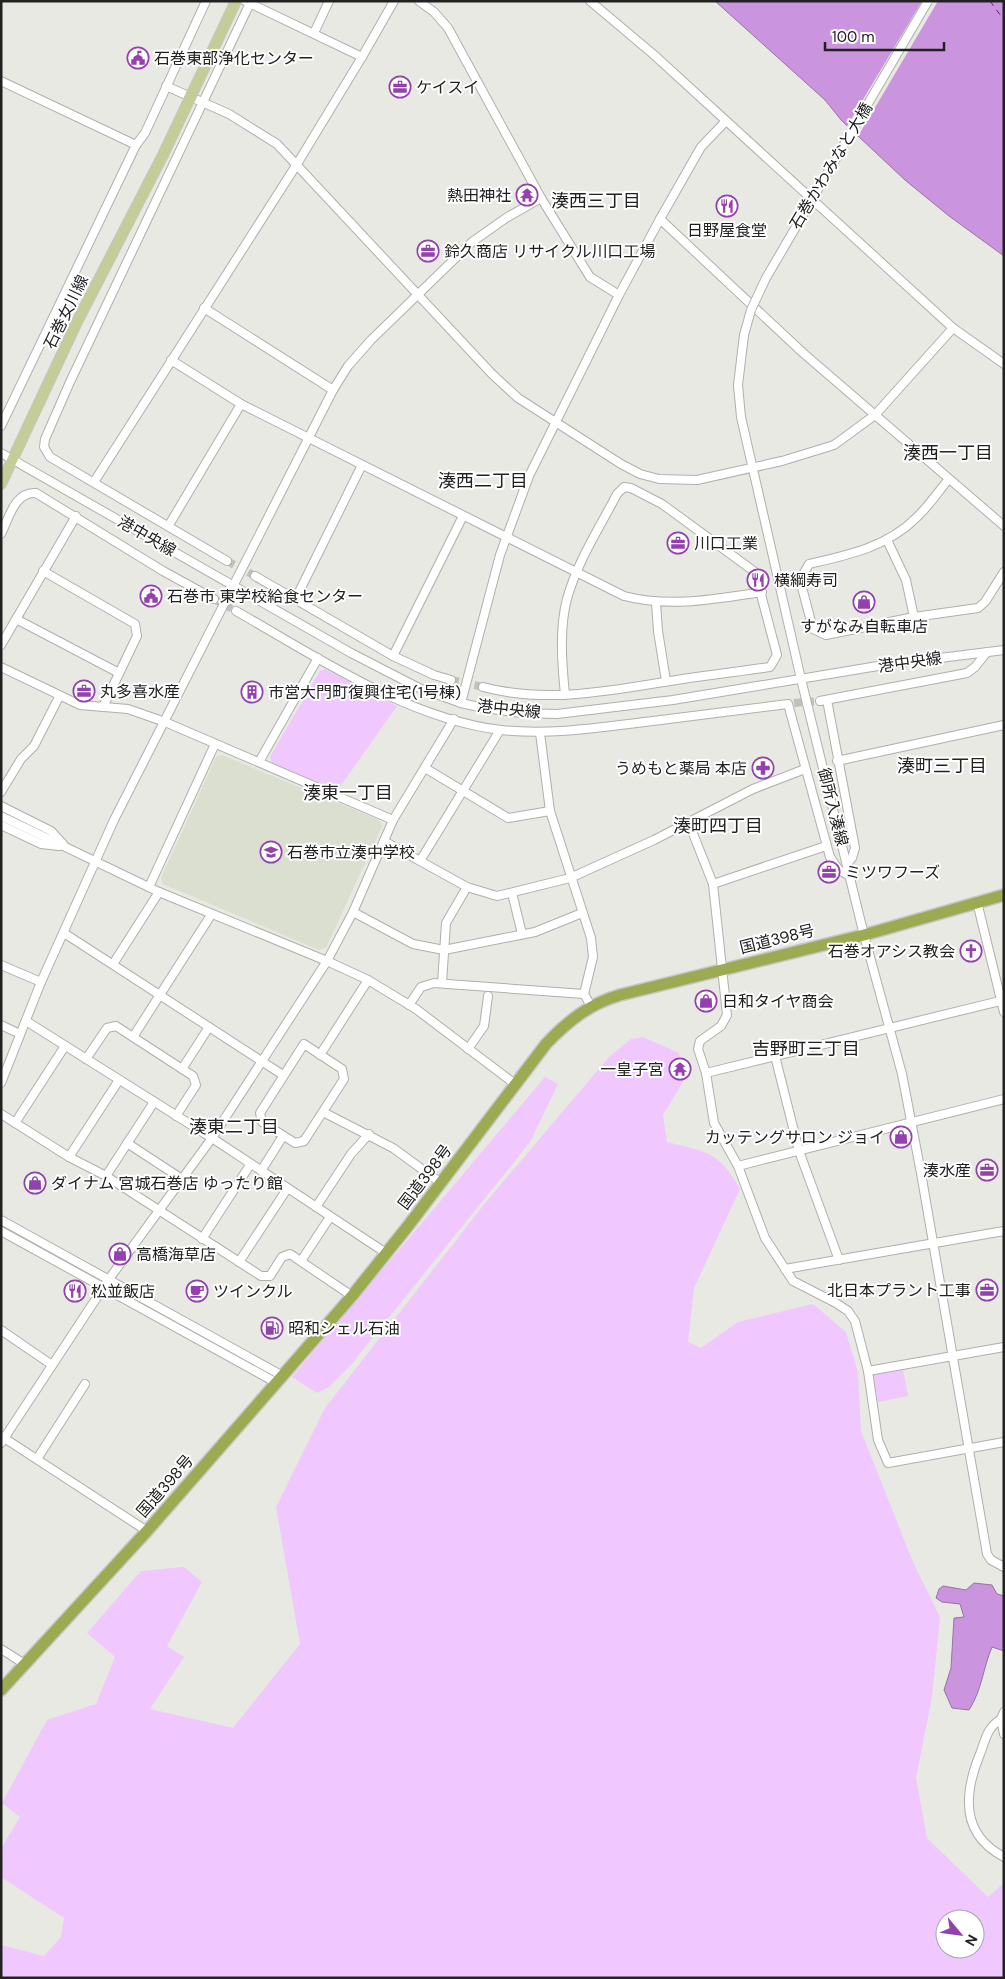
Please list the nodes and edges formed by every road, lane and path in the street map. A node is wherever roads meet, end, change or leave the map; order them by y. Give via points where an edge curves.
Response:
1 (206, 1) edge
2 (236, 1) edge
3 (330, 1) edge
4 (394, 1) edge
5 (419, 1) edge
6 (590, 1) edge
7 (928, 1) edge
8 (249, 2) edge
9 (314, 33) junction
10 (362, 57) junction
11 (1, 81) edge
12 (166, 86) junction
13 (205, 102) junction
14 (725, 122) junction
15 (136, 145) junction
16 (297, 164) junction
17 (540, 198) junction
18 (660, 219) junction
19 (418, 295) junction
20 (619, 295) junction
21 (204, 308) junction
22 (953, 328) junction
23 (172, 360) junction
24 (1004, 364) edge
25 (333, 390) junction
26 (241, 404) junction
27 (875, 415) junction
28 (555, 422) junction
29 (1, 426) edge
30 (308, 439) junction
31 (1, 453) edge
32 (13, 459) junction
33 (362, 466) junction
34 (752, 467) junction
35 (948, 480) junction
36 (94, 482) junction
37 (1, 484) edge
38 (76, 516) junction
39 (462, 516) junction
40 (169, 525) junction
41 (1004, 526) edge
42 (1, 534) edge
43 (506, 538) junction
44 (887, 540) junction
45 (227, 561) tunnel mouth
46 (43, 571) junction
47 (1004, 572) edge
48 (577, 573) junction
49 (255, 576) tunnel mouth
50 (233, 586) junction
51 (762, 592) junction
52 (214, 599) tunnel mouth
53 (296, 600) junction
54 (656, 603) junction
55 (236, 611) tunnel mouth
56 (914, 617) junction
57 (16, 619) junction
58 (1, 645) edge
59 (1004, 650) edge
60 (987, 652) junction
61 (393, 656) junction
62 (318, 658) junction
63 (1, 667) edge
64 (119, 673) junction
65 (801, 679) junction
66 (451, 680) tunnel mouth
67 (666, 681) junction
68 (483, 687) tunnel mouth
69 (564, 695) junction
70 (59, 697) junction
71 (461, 703) junction
72 (103, 707) junction
73 (454, 719) junction
74 (164, 722) junction
75 (1004, 725) edge
76 (500, 730) junction
77 (540, 733) junction
78 (215, 744) junction
79 (837, 761) junction
80 (259, 762) junction
81 (425, 768) junction
82 (805, 769) junction
83 (464, 791) junction
84 (1, 792) edge
85 (1, 806) edge
86 (550, 811) junction
87 (1, 816) edge
88 (393, 820) junction
89 (688, 821) junction
90 (1, 825) edge
91 (384, 841) junction
92 (826, 846) junction
93 (66, 847) junction
94 (96, 861) junction
95 (420, 861) junction
96 (847, 864) junction
97 (850, 876) junction
98 (570, 878) junction
99 (713, 884) junction
100 (149, 887) junction
101 (466, 887) junction
102 (159, 892) junction
103 (512, 893) junction
104 (1004, 895) edge
105 (977, 902) junction
106 (353, 912) junction
107 (582, 913) junction
108 (211, 915) junction
109 (64, 933) junction
110 (522, 934) junction
111 (864, 935) junction
112 (444, 950) junction
113 (327, 961) junction
114 (113, 964) junction
115 (1, 965) edge
116 (721, 969) junction
117 (368, 980) junction
118 (42, 982) junction
119 (442, 984) junction
120 (584, 994) junction
121 (161, 995) junction
122 (488, 996) dead end
123 (1002, 1000) edge
124 (409, 1005) junction
125 (591, 1006) junction
126 (1004, 1012) edge
127 (26, 1021) junction
128 (1, 1025) edge
129 (209, 1027) junction
130 (889, 1029) junction
131 (20, 1034) junction
132 (133, 1037) junction
133 (65, 1046) junction
134 (468, 1049) junction
135 (320, 1055) junction
136 (774, 1056) junction
137 (86, 1059) junction
138 (262, 1061) junction
139 (182, 1069) junction
140 (706, 1073) junction
141 (284, 1075) junction
142 (119, 1080) junction
143 (1, 1084) edge
144 (515, 1084) junction
145 (1004, 1099) edge
146 (154, 1102) junction
147 (323, 1112) junction
148 (1, 1114) edge
149 (176, 1116) junction
150 (911, 1121) junction
151 (14, 1123) junction
152 (370, 1134) junction
153 (283, 1136) junction
154 (212, 1138) junction
155 (127, 1143) junction
156 (799, 1151) junction
157 (69, 1157) junction
158 (250, 1165) junction
159 (738, 1166) junction
160 (262, 1171) junction
161 (106, 1176) junction
162 (182, 1179) junction
163 (441, 1183) junction
164 (287, 1188) junction
165 (316, 1207) junction
166 (159, 1211) junction
167 (330, 1216) junction
168 (1, 1220) edge
169 (1, 1231) edge
170 (1004, 1231) edge
171 (29, 1235) junction
172 (202, 1239) junction
173 (24, 1243) junction
174 (933, 1243) junction
175 (386, 1253) junction
176 (839, 1260) junction
177 (301, 1261) junction
178 (239, 1262) junction
179 (785, 1269) junction
180 (109, 1279) junction
181 (103, 1288) junction
182 (352, 1296) junction
183 (193, 1326) junction
184 (1, 1330) edge
185 (188, 1334) junction
186 (1004, 1347) edge
187 (953, 1354) junction
188 (52, 1365) junction
189 (868, 1371) junction
190 (278, 1378) junction
191 (85, 1384) dead end
192 (2, 1439) edge
193 (1004, 1442) edge
194 (967, 1447) junction
195 (37, 1459) junction
196 (147, 1531) junction
197 (1004, 1567) edge
198 (1, 1649) edge
199 (23, 1663) junction
200 (1, 1690) edge
201 (1003, 1716) edge
202 (1004, 1734) edge
203 (1004, 1857) edge

1 - 12 street
2 - 32 main road, 石巻女川線, bridge
3 - 9 street
4 - 10 street
5 - 17 street via 448,28
6 - 14 street via 653,54
7 - 34 street, 石巻かわみなと大橋, bridge via 766,278 751,310 744,334 738,385
8 - 9 street
8 - 13 street
9 - 10 street
10 - 16 street
11 - 15 street
12 - 13 street
12 - 15 street via 145,133
13 - 16 street via 277,144
13 - 36 street via 45,439 44,447 50,457
14 - 18 street via 701,147
14 - 22 street
15 - 29 street
16 - 19 street
16 - 21 street
17 - 19 street via 472,242
17 - 20 street via 590,277
18 - 20 street
18 - 27 street via 802,352
19 - 25 street via 371,340 348,366
19 - 28 street via 492,374 518,398
20 - 28 street
21 - 23 street
21 - 25 street
22 - 24 street
22 - 27 street
23 - 26 street
23 - 36 street
25 - 30 street
26 - 30 street
26 - 40 street
27 - 34 street via 834,445
27 - 35 street
28 - 34 street via 621,464 659,479 697,480
28 - 43 street via 519,500
30 - 33 street
30 - 50 street
31 - 32 street, 港中央線
32 - 37 main road, 石巻女川線
32 - 50 street, 港中央線
33 - 39 street
33 - 53 street
34 - 65 street, 御所入湊線
35 - 41 street
35 - 44 street via 918,517
36 - 40 street
38 - 42 street via 36,492 28,492 16,503
38 - 46 street
38 - 52 street
39 - 43 street
39 - 61 street
40 - 45 street
43 - 48 street
43 - 71 street
44 - 56 street via 906,580
44 - 56 street via 860,552 809,564 800,580 813,630 826,635
46 - 57 street
46 - 64 street via 136,624 137,636
47 - 56 street via 986,602 978,608
48 - 51 street via 617,494 624,487 662,504 756,572
48 - 54 street via 624,596
48 - 69 street via 567,599 562,636
49 - 53 street
50 - 71 street, 港中央線 via 351,654 419,688
50 - 74 street
51 - 54 street via 694,602
51 - 67 street via 777,655 770,667
53 - 61 street
54 - 67 street
55 - 62 street
57 - 58 street
57 - 64 street
59 - 60 street, 港中央線
60 - 65 street, 港中央線
60 - 79 street via 976,668 967,673 824,701
61 - 66 street
62 - 73 street via 390,696
62 - 80 street
63 - 70 street
64 - 72 street
65 - 71 street, 港中央線 via 673,700 557,714 521,713
65 - 96 street, 御所入湊線
67 - 69 street
68 - 69 street via 510,694
70 - 72 street via 80,705
70 - 84 street via 34,746 21,759
72 - 74 street via 128,709
73 - 76 street
73 - 81 street
74 - 78 street
74 - 94 street
75 - 79 street
76 - 77 street
76 - 83 street
77 - 82 street via 791,704
77 - 86 street
78 - 80 street
78 - 100 street
79 - 96 street via 855,848
80 - 88 street
81 - 83 street
81 - 88 street
82 - 89 street via 753,789
82 - 92 street
83 - 86 street via 508,818
83 - 95 street
85 - 93 street via 51,831
86 - 98 street
87 - 93 street
88 - 91 street
89 - 98 street
89 - 99 street
90 - 93 street via 41,844
91 - 95 street
91 - 106 street
92 - 97 street via 833,863
92 - 99 street
93 - 94 street
94 - 100 street
94 - 109 street
95 - 101 street
96 - 97 street, 御所入湊線
97 - 111 street, 御所入湊線
98 - 103 street
98 - 107 street
99 - 116 street
100 - 102 street
101 - 103 street via 490,895
101 - 112 street via 446,923
102 - 108 street
102 - 114 street
103 - 110 street
104 - 105 highway, 国道398号
105 - 111 highway, 国道398号
105 - 123 street
106 - 112 street via 413,944
106 - 113 street
107 - 110 street
107 - 120 street via 591,938 593,957
108 - 113 street
108 - 121 street
109 - 114 street
109 - 118 street
110 - 112 street
111 - 116 highway, 国道398号
111 - 130 street, 御所入湊線
112 - 119 street
113 - 117 street
113 - 138 street
114 - 121 street
115 - 118 street
116 - 125 highway, 国道398号 via 620,995
116 - 140 street via 727,1014 721,1026 700,1041 698,1049
117 - 124 street
117 - 135 street
118 - 127 street
119 - 120 street
119 - 124 street via 421,988
120 - 125 street
121 - 129 street
121 - 132 street
122 - 134 street via 482,1032
123 - 126 street
123 - 130 street
124 - 134 street
125 - 144 highway, 国道398号 via 566,1023
127 - 131 street
127 - 133 street
128 - 131 street
129 - 138 street
129 - 139 street
130 - 136 street
130 - 150 street, 御所入湊線
131 - 143 street
132 - 137 street via 116,1026 107,1028
132 - 139 street
133 - 137 street
133 - 151 street
134 - 144 street
135 - 141 street via 304,1044
135 - 147 street via 342,1069 344,1079
136 - 140 street
136 - 156 street
137 - 142 street
138 - 141 street
138 - 154 street
139 - 149 street via 193,1076 196,1085
140 - 159 street via 714,1123
141 - 153 street via 260,1112 262,1122
142 - 146 street
142 - 157 street
144 - 163 highway, 国道398号
145 - 150 street
146 - 149 street
146 - 155 street
147 - 152 street
147 - 153 street via 304,1141 295,1143
148 - 151 street
149 - 154 street
150 - 156 street
150 - 174 street, 御所入湊線
151 - 157 street
152 - 163 street
152 - 165 street via 351,1154
153 - 160 street
154 - 158 street
154 - 162 street
155 - 161 street
155 - 162 street
156 - 159 street
156 - 176 street
157 - 161 street
158 - 160 street
158 - 172 street
159 - 179 street via 765,1238
160 - 164 street
161 - 166 street
162 - 166 street
163 - 175 highway, 国道398号
164 - 165 street
164 - 178 street
165 - 167 street
166 - 172 street
166 - 180 street
167 - 175 street
167 - 177 street
168 - 171 street
169 - 173 street
170 - 174 street
171 - 173 street
171 - 180 street
172 - 178 street
173 - 181 street
174 - 176 street
174 - 187 street, 御所入湊線
175 - 182 highway, 国道398号
176 - 179 street
177 - 178 street via 290,1254 282,1257 270,1276 261,1276
177 - 182 street
179 - 189 street via 803,1288 848,1311 859,1332
180 - 181 street
180 - 183 street
181 - 185 street
181 - 188 street
182 - 190 highway, 国道398号
183 - 185 street
183 - 190 street
184 - 188 street
185 - 190 street
186 - 187 street
187 - 189 street
187 - 194 street, 御所入湊線
188 - 192 street
189 - 194 street via 878,1440 888,1463
190 - 196 highway, 国道398号
191 - 195 street
192 - 195 street
193 - 194 street
194 - 197 street, 御所入湊線 via 987,1554
195 - 196 street
196 - 199 highway, 国道398号
198 - 199 street
199 - 200 highway, 国道398号
201 - 202 street
201 - 203 street via 991,1726 972,1773 968,1801 969,1815 976,1832

